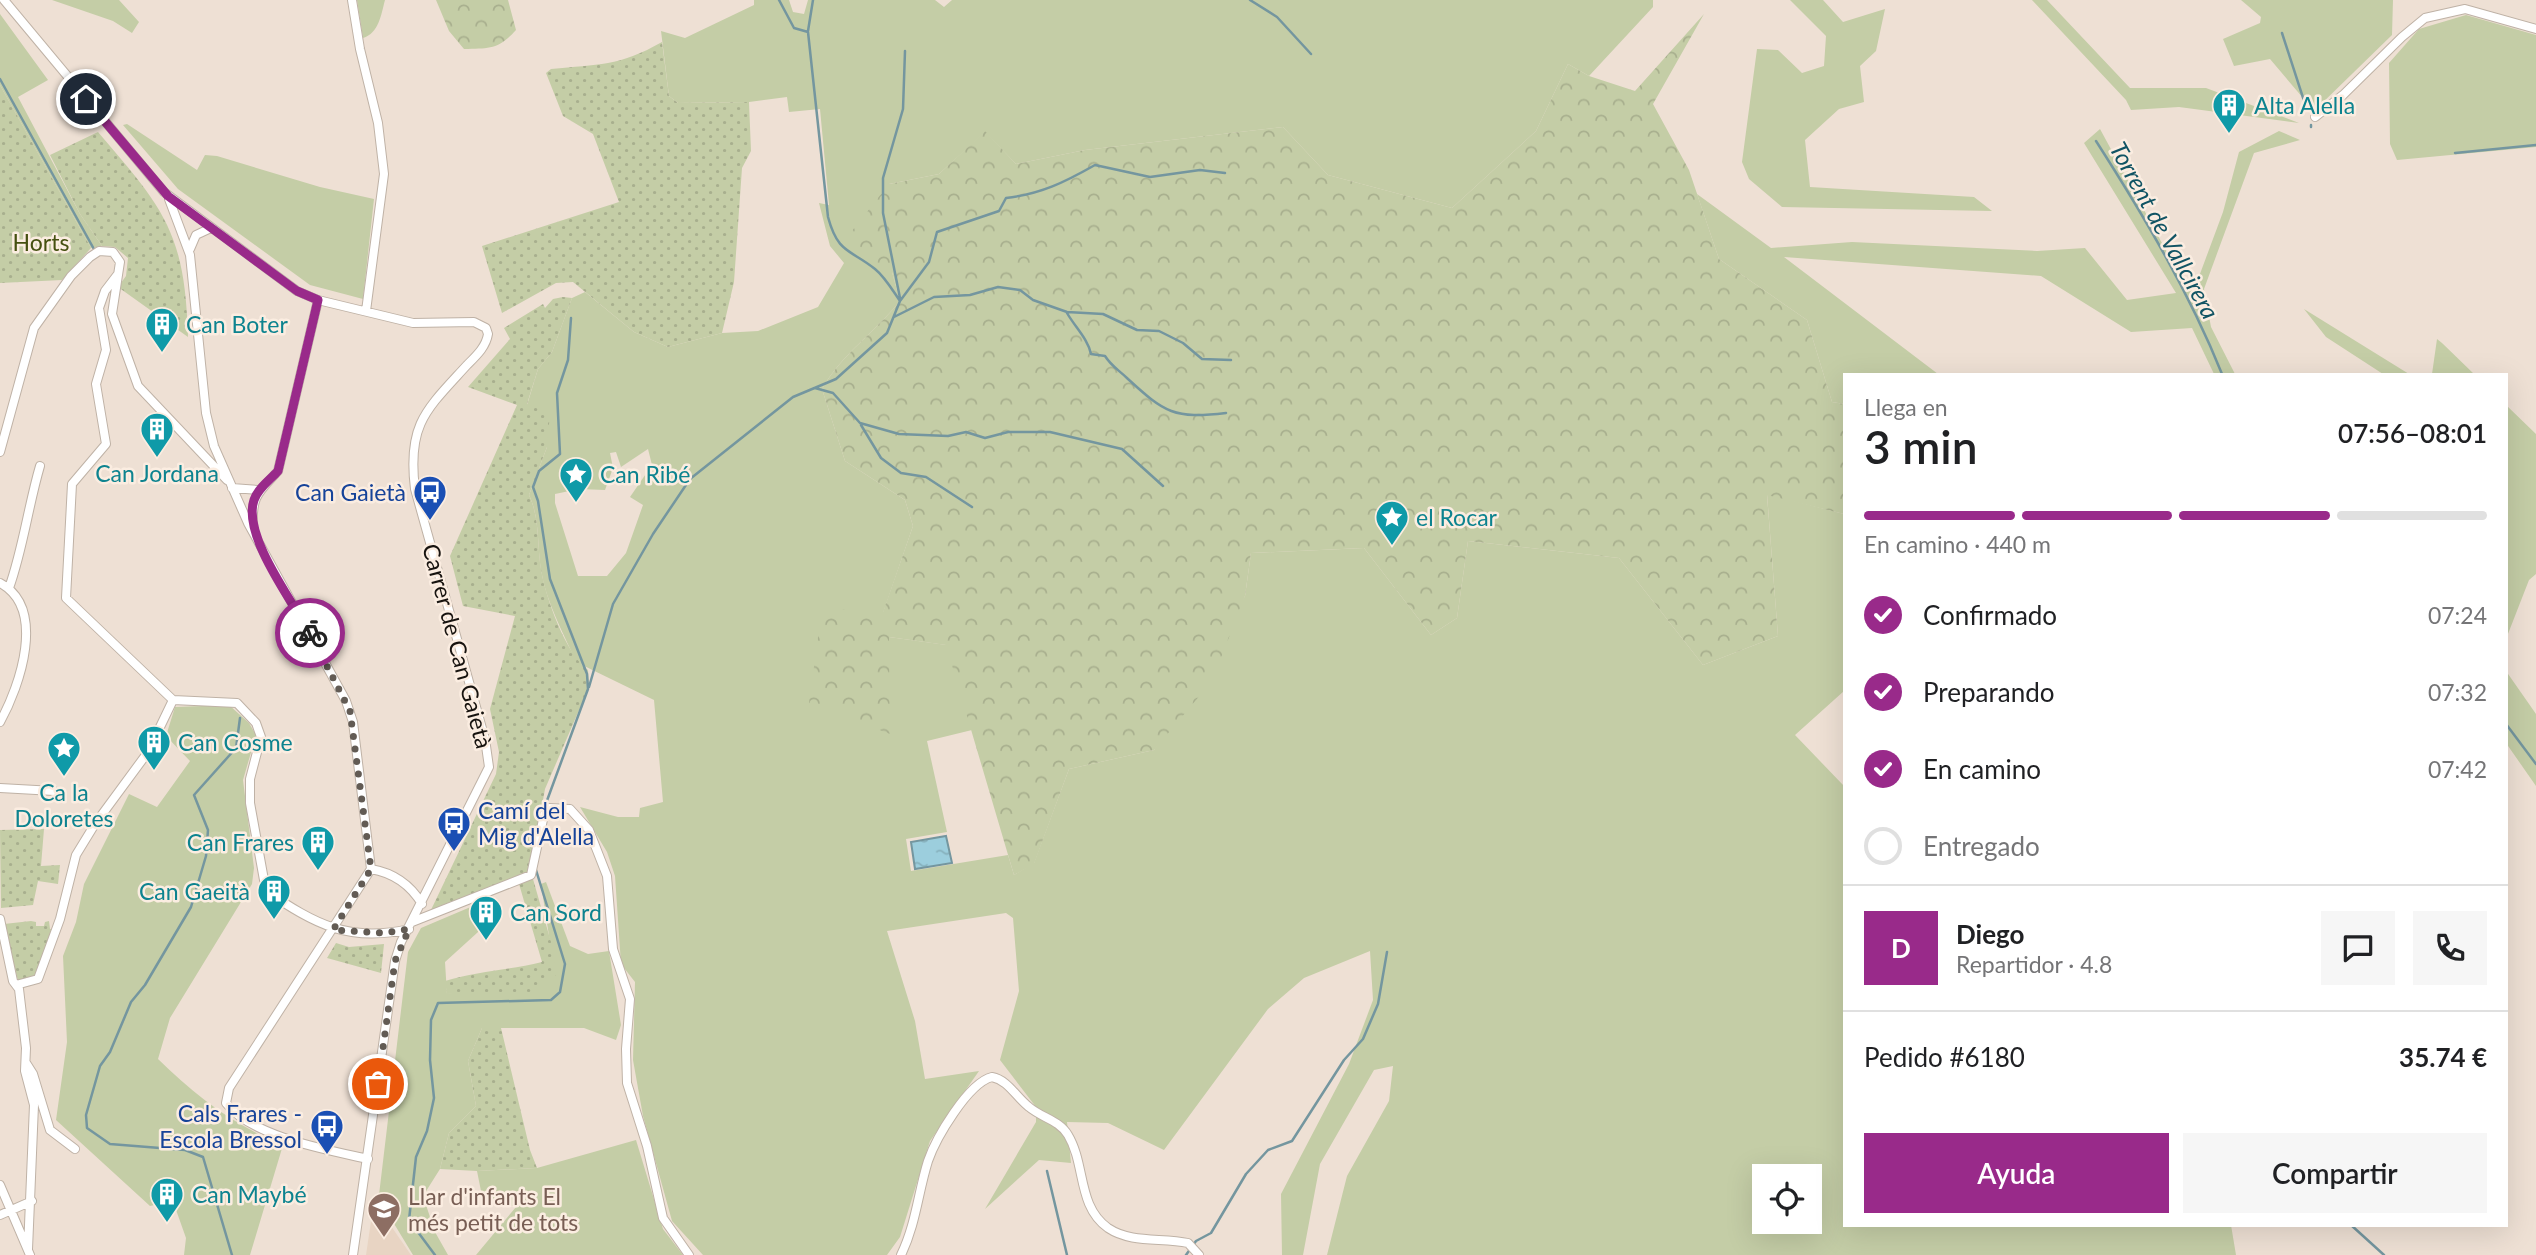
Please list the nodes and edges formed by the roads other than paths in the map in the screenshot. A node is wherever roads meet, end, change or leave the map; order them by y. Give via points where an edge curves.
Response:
1 (4, 0) edge
2 (352, 0) edge
3 (2536, 29) edge
4 (2315, 117) dead end
5 (168, 196) junction
6 (211, 228) junction
7 (190, 255) junction
8 (120, 271) junction
9 (318, 300) junction
10 (366, 311) junction
11 (0, 452) edge
12 (40, 466) dead end
13 (230, 485) junction
14 (258, 490) junction
15 (253, 531) junction
16 (0, 583) edge
17 (9, 588) junction
18 (173, 700) junction
19 (0, 722) edge
20 (0, 788) edge
21 (54, 791) dead end
22 (371, 869) junction
23 (422, 904) junction
24 (0, 921) edge
25 (410, 925) junction
26 (333, 930) junction
27 (16, 985) junction
28 (26, 1063) junction
29 (75, 1149) dead end
30 (368, 1159) junction
31 (0, 1185) edge
32 (32, 1201) junction
33 (10, 1210) junction
34 (0, 1214) edge
35 (29, 1252) edge
36 (353, 1255) edge
37 (689, 1255) edge
38 (901, 1255) edge
39 (1199, 1255) edge

1 - 5 street
2 - 10 street via 384,174
3 - 4 street via 2465,9 2426,18
5 - 6 street
5 - 7 street
6 - 7 street via 191,242
6 - 9 street via 297,291
7 - 13 street via 206,413
8 - 11 street via 113,252 96,253 71,276 34,328
8 - 13 street via 112,314 138,386
8 - 18 street via 99,308 106,350 96,384 106,444 72,484 66,598
9 - 10 street
9 - 14 street via 278,471
10 - 23 street, Carrer de Can Gaietà via 413,323 474,322 488,334 480,351 426,410 415,434 412,461 425,523 489,767
12 - 17 street
13 - 14 street
13 - 15 street
14 - 15 street via 251,511
15 - 22 street via 350,711
16 - 17 street
17 - 19 street via 20,602 28,640
18 - 26 street via 237,702 256,723 261,737 250,779 250,803 266,891
18 - 27 street via 148,752 76,855 38,979
20 - 21 street
22 - 23 street via 398,878 412,888
22 - 26 street
23 - 25 street, Carrer de Can Gaietà
24 - 27 street
25 - 26 street via 383,933
25 - 30 street, Carrer de Can Gaietà via 395,961
25 - 37 street via 531,875 548,808 570,809 584,822 607,876 613,949 630,999 627,1083 663,1218
26 - 30 street via 229,1088 226,1103 279,1135
27 - 28 street
28 - 29 street via 50,1130
28 - 32 street via 34,1105
30 - 36 street, Carrer de Can Gaietà
31 - 33 street
32 - 33 street
32 - 35 street
33 - 34 street
33 - 35 street
38 - 39 street via 916,1219 929,1157 965,1096 978,1082 992,1077 1002,1080 1028,1107 1066,1132 1086,1199 1107,1227 1130,1237 1188,1242

